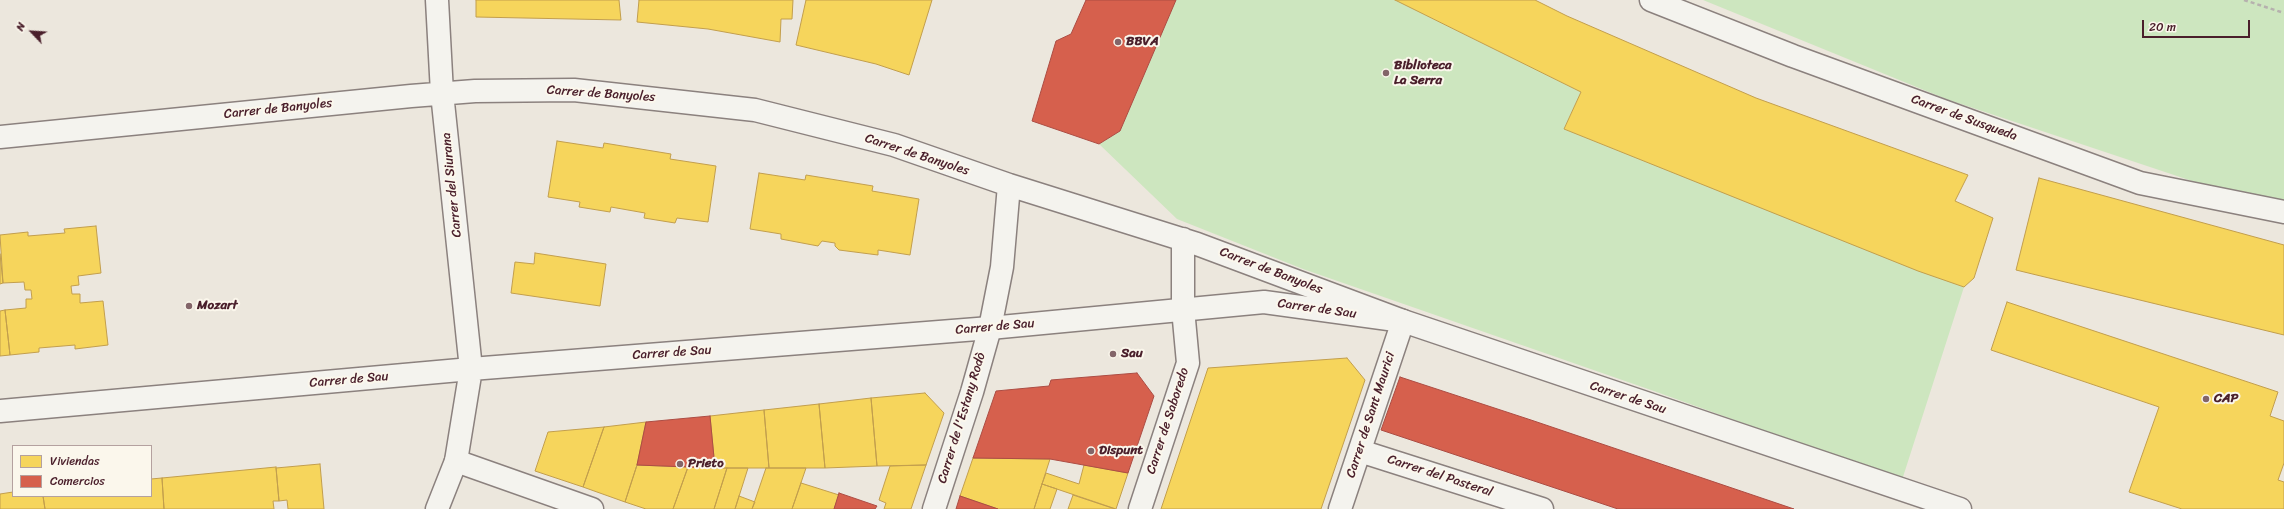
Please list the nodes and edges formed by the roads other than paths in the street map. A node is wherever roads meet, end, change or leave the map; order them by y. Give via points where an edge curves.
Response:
1 (437, 0) edge
2 (1652, 0) edge
3 (442, 93) junction
4 (0, 137) edge
5 (1009, 185) junction
6 (2284, 212) edge
7 (1183, 239) junction
8 (1183, 308) junction
9 (1403, 321) junction
10 (990, 328) junction
11 (471, 369) junction
12 (0, 411) edge
13 (1360, 450) junction
14 (456, 461) junction
15 (1489, 501) edge
16 (437, 509) edge
17 (592, 509) edge
18 (934, 509) edge
19 (1140, 509) edge
20 (1340, 509) edge
21 (1542, 509) edge
22 (1960, 509) edge

1 - 3 street, Carrer del Siurana
2 - 6 street, Carrer de Susqueda via 1793,56 2140,183
3 - 4 street, Carrer de Banyoles
3 - 5 street, Carrer de Banyoles via 574,90 755,110 894,145
3 - 11 street, Carrer del Siurana
5 - 7 street, Carrer de Banyoles
5 - 10 street, Carrer de l'Estany Rodò via 1002,267
7 - 8 street
7 - 9 street, Carrer de Banyoles
8 - 9 street, Carrer de Sau via 1264,302
8 - 10 street, Carrer de Sau
8 - 19 street, Carrer de Saboredo via 1188,363
9 - 13 street, Carrer de Sant Maurici
9 - 22 street, Carrer de Sau
10 - 11 street, Carrer de Sau
10 - 18 street, Carrer de l'Estany Rodò
11 - 12 street, Carrer de Sau
11 - 14 street, Carrer del Siurana
13 - 15 street, Carrer del Pasteral
13 - 20 street, Carrer de Sant Maurici
14 - 16 street, Carrer del Siurana
14 - 17 street
15 - 21 street, Carrer del Pasteral

